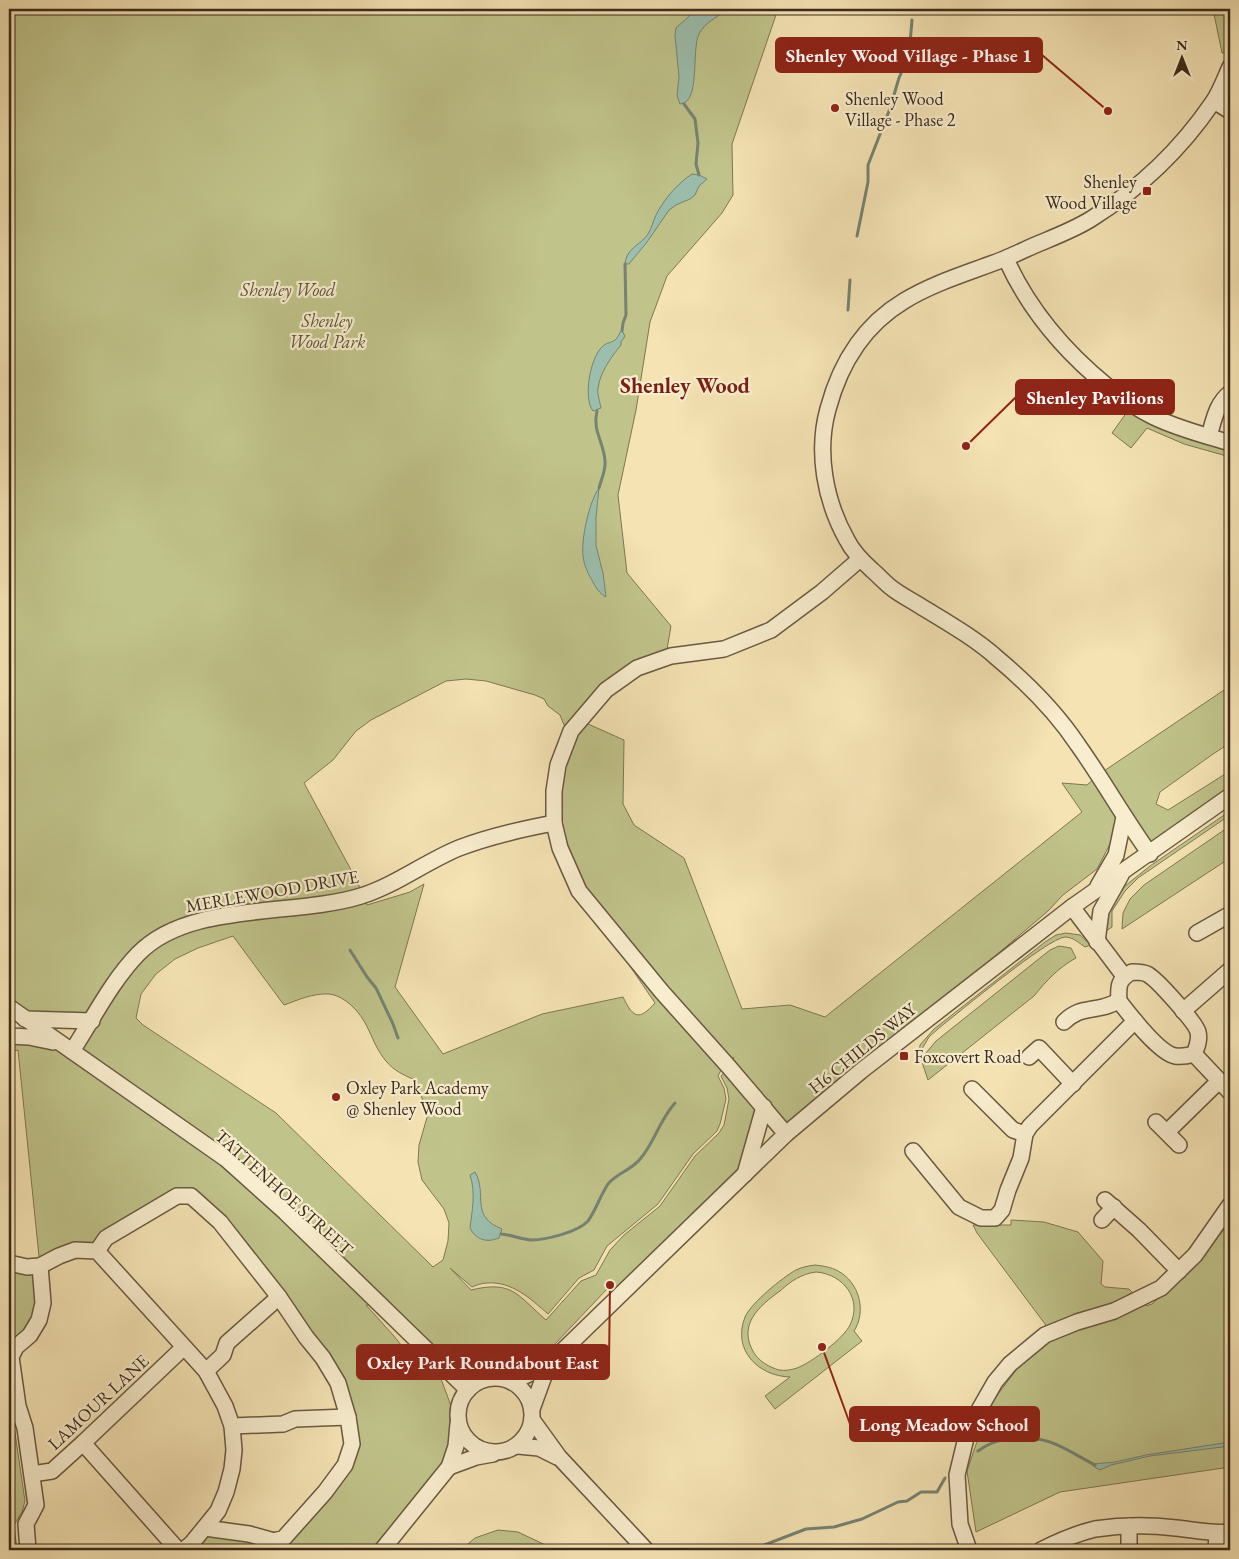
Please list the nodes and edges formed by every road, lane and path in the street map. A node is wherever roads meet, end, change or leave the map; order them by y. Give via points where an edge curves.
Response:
1 (1230, 67) edge
2 (1214, 100) junction
3 (1230, 111) edge
4 (1006, 259) junction
5 (1230, 393) edge
6 (1209, 436) junction
7 (1230, 443) edge
8 (860, 559) junction
9 (1230, 796) edge
10 (1124, 817) junction
11 (554, 823) junction
12 (1150, 854) junction
13 (1123, 872) junction
14 (1096, 890) junction
15 (1072, 908) junction
16 (1229, 917) edge
17 (1197, 933) dead end
18 (1097, 942) junction
19 (1230, 970) edge
20 (1124, 976) junction
21 (1119, 1001) junction
22 (9, 1007) edge
23 (1183, 1011) junction
24 (25, 1019) junction
25 (92, 1021) junction
26 (1135, 1021) junction
27 (1064, 1022) dead end
28 (9, 1036) edge
29 (66, 1047) junction
30 (1037, 1049) dead end
31 (1194, 1054) junction
32 (1219, 1081) junction
33 (1073, 1084) junction
34 (972, 1089) dead end
35 (1230, 1092) edge
36 (764, 1108) junction
37 (786, 1134) junction
38 (1025, 1134) junction
39 (1180, 1145) dead end
40 (913, 1151) dead end
41 (744, 1175) junction
42 (1230, 1205) edge
43 (1102, 1220) dead end
44 (97, 1251) junction
45 (9, 1263) edge
46 (40, 1266) junction
47 (1179, 1271) junction
48 (279, 1297) junction
49 (183, 1348) junction
50 (548, 1365) junction
51 (206, 1371) junction
52 (512, 1382) junction
53 (468, 1390) junction
54 (532, 1415) junction
55 (348, 1417) junction
56 (458, 1421) junction
57 (232, 1426) junction
58 (83, 1443) junction
59 (518, 1446) junction
60 (502, 1452) junction
61 (559, 1457) junction
62 (444, 1473) junction
63 (32, 1474) junction
64 (1129, 1526) junction
65 (205, 1528) junction
66 (1224, 1533) edge
67 (28, 1550) edge
68 (178, 1550) edge
69 (184, 1550) edge
70 (382, 1550) edge
71 (646, 1550) edge
72 (969, 1550) edge
73 (1041, 1550) edge
74 (1129, 1550) edge
75 (1216, 1550) edge

1 - 2 street
2 - 3 street
2 - 4 street via 1164,162 1114,204 1088,222
4 - 6 street via 1029,302 1082,366 1129,403 1152,416
4 - 8 street via 946,280 904,300 864,335 837,379 822,446 826,481 833,510 847,542
5 - 6 street via 1217,409
6 - 7 street
8 - 10 street via 893,589 995,655 1035,692 1076,742
8 - 11 street via 771,630 724,649 671,656 637,668 606,690 571,731 558,765
9 - 12 street, H6 CHILDS WAY
10 - 12 street
10 - 14 street via 1116,855
11 - 25 street, MERLEWOOD DRIVE via 501,834 459,848 396,882 361,896 192,922 166,933 138,953
11 - 36 street via 560,848 579,891
12 - 13 street, H6 CHILDS WAY
13 - 14 street, H6 CHILDS WAY
13 - 18 street via 1101,911
14 - 15 street, H6 CHILDS WAY
15 - 18 street
15 - 37 street, H6 CHILDS WAY via 861,1071
16 - 17 street
18 - 20 street
19 - 23 street
20 - 21 street via 1118,988
20 - 23 street via 1145,972
21 - 26 street
21 - 27 street via 1105,1007 1082,1010
22 - 24 street, TATTENHOE STREET
23 - 31 street via 1198,1030 1199,1042
24 - 25 street
24 - 29 street, TATTENHOE STREET
25 - 29 street, MERLEWOOD DRIVE
26 - 31 street via 1173,1056
26 - 33 street
28 - 29 street via 29,1037
29 - 53 street, TATTENHOE STREET via 226,1159
30 - 33 street
31 - 32 street
32 - 35 street
32 - 39 street via 1162,1127
33 - 38 street
34 - 38 street via 1013,1130
36 - 37 street
36 - 41 street
37 - 41 street, H6 CHILDS WAY
38 - 40 street via 1002,1210 995,1218 981,1218 959,1207 933,1165
41 - 50 street, H6 CHILDS WAY
42 - 47 street via 1195,1255
43 - 47 street via 1110,1204
44 - 46 street via 75,1250
44 - 48 street via 106,1238 177,1196 191,1196 220,1222
44 - 49 street
45 - 46 street
46 - 63 street via 43,1303 39,1320 30,1335 16,1347 12,1357
47 - 72 street via 1161,1288 1132,1303 1045,1335 1010,1364 995,1382 966,1438 957,1475 960,1524
48 - 51 street via 228,1343 223,1354
48 - 55 street via 338,1383
49 - 51 street
49 - 58 street, LAMOUR LANE
50 - 52 street, H6 CHILDS WAY
50 - 54 street, H6 CHILDS WAY
51 - 57 street
52 - 53 street via 501,1378 489,1379 477,1382
52 - 54 street via 529,1398
53 - 56 street via 458,1410
54 - 59 street via 530,1430
54 - 61 street
55 - 57 street
55 - 65 street via 352,1444 346,1465 284,1538 274,1541
56 - 60 street via 462,1433 478,1449
56 - 62 street via 456,1446
57 - 65 street via 234,1450 226,1492 218,1511
58 - 63 street, LAMOUR LANE via 52,1470
58 - 68 street
59 - 60 street
59 - 61 street via 538,1448
60 - 62 street via 476,1457
61 - 71 street
62 - 70 street
63 - 67 street via 36,1505 26,1524
64 - 66 street
64 - 73 street via 1094,1530
64 - 74 street
65 - 69 street
66 - 75 street

